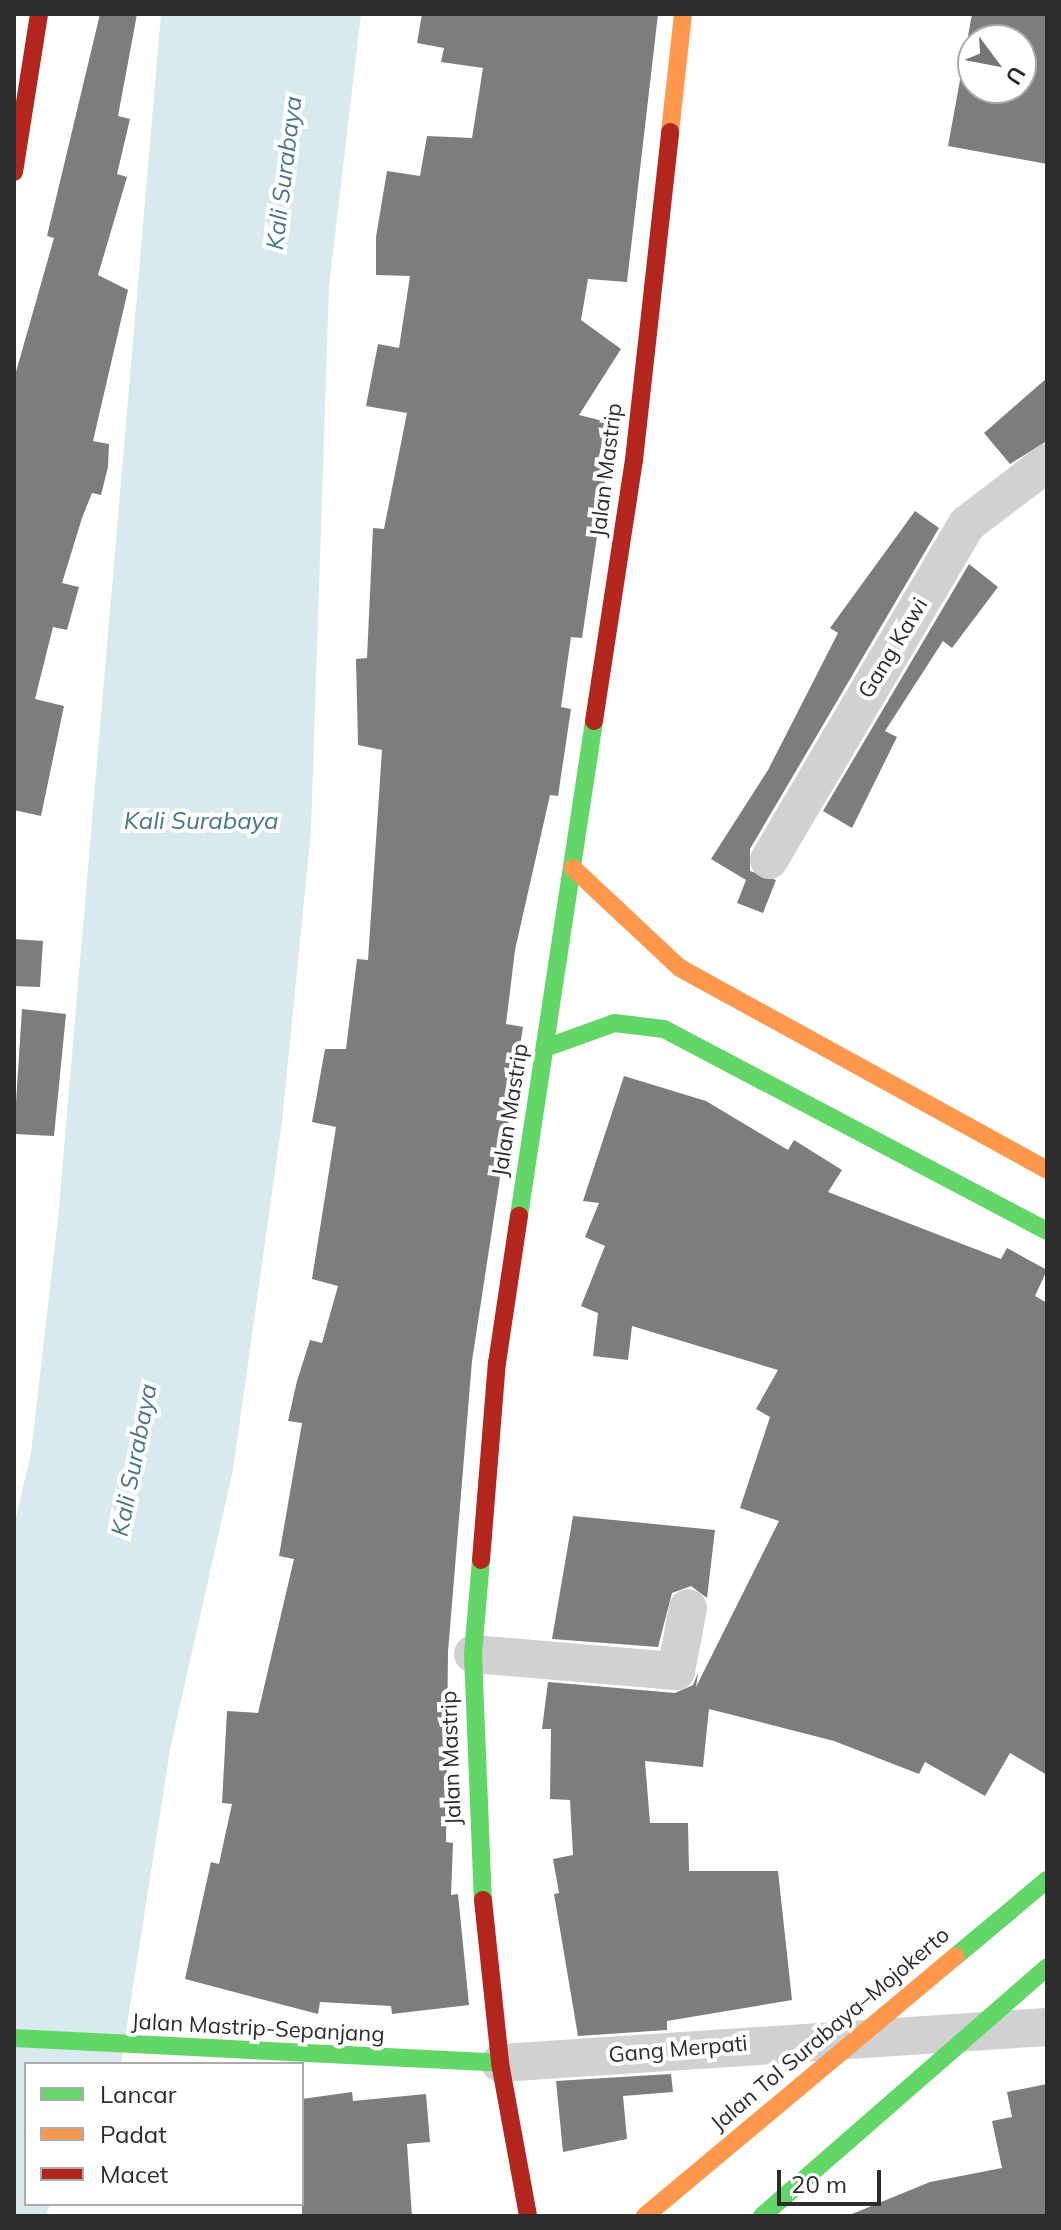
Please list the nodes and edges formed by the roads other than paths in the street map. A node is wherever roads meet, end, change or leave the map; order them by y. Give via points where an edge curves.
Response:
1 (39, 14) edge
2 (683, 14) edge
3 (14, 172) edge
4 (1047, 463) edge
5 (769, 860) dead end
6 (573, 868) junction
7 (545, 1048) junction
8 (1047, 1170) edge
9 (1047, 1231) edge
10 (688, 1608) dead end
11 (473, 1654) junction
12 (1047, 1880) edge
13 (1047, 1967) edge
14 (1047, 2027) edge
15 (14, 2038) edge
16 (500, 2063) junction
17 (528, 2216) edge
18 (645, 2216) edge
19 (762, 2216) edge

1 - 3 main road
2 - 6 main road, Jalan Mastrip via 634,460
4 - 5 street, Gang Kawi via 967,524
6 - 7 main road, Jalan Mastrip
6 - 8 main road via 680,968
7 - 9 main road via 615,1023 664,1029
7 - 11 main road, Jalan Mastrip via 497,1363
10 - 11 street via 676,1671
11 - 16 main road, Jalan Mastrip via 476,1821
12 - 18 main road, Jalan Tol Surabaya–Mojokerto
13 - 19 main road
14 - 16 street, Gang Merpati
15 - 16 main road, Jalan Mastrip-Sepanjang
16 - 17 main road, Jalan Mastrip

